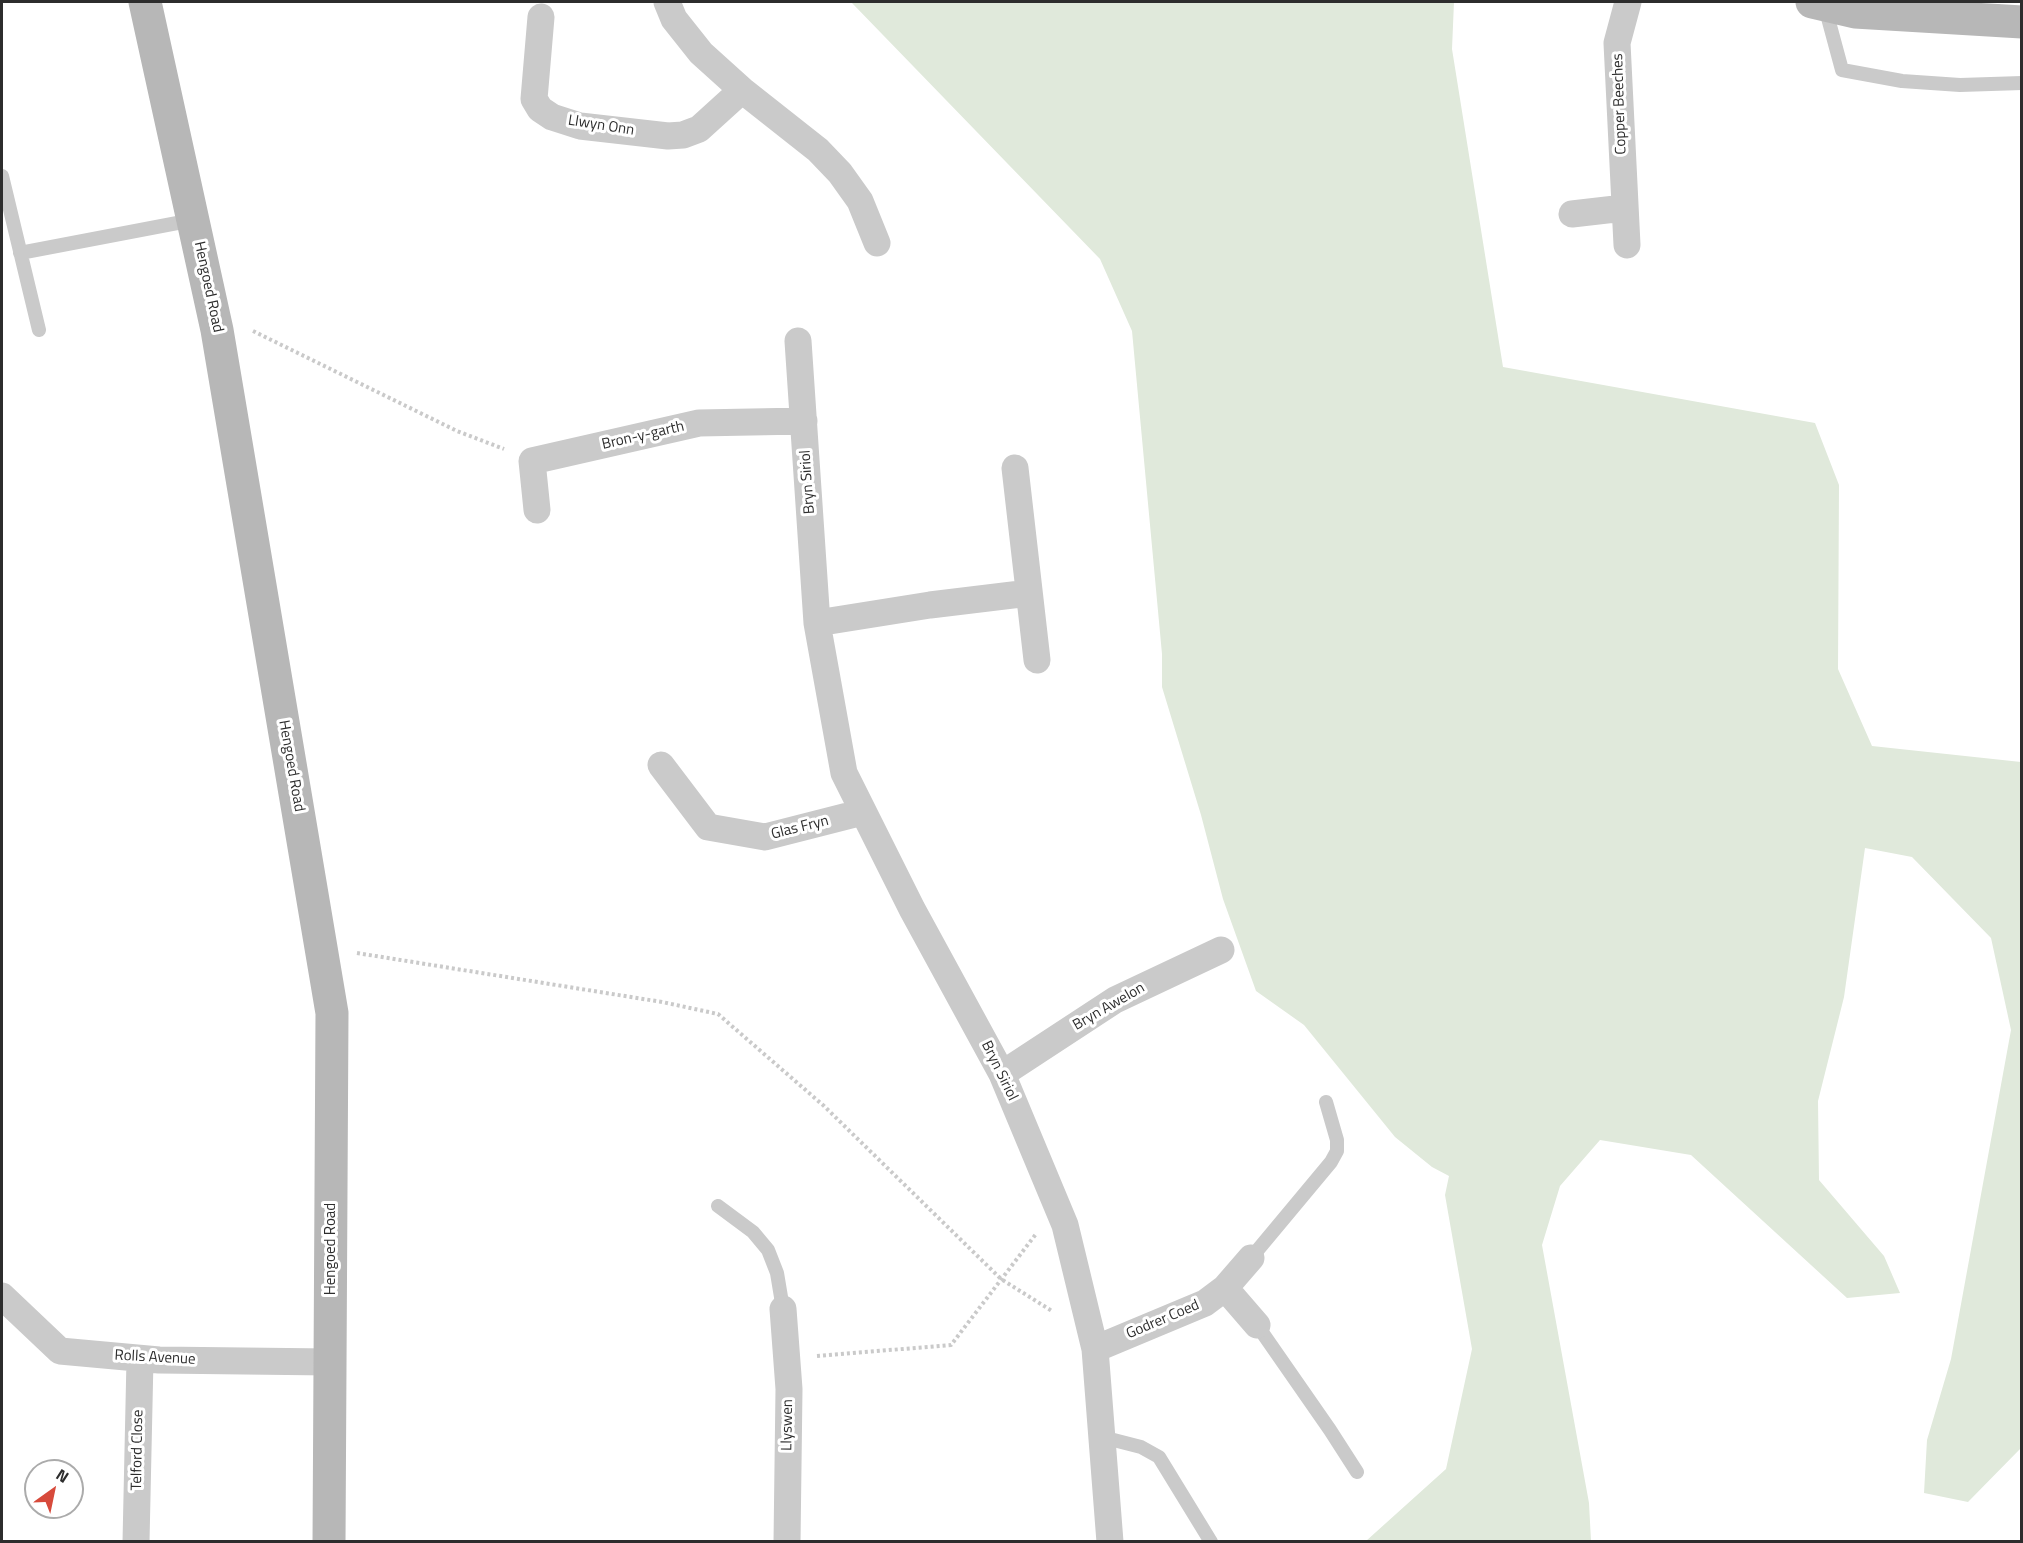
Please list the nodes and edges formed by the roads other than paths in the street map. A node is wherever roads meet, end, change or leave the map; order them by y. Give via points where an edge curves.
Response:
1 (145, 2) edge
2 (667, 2) edge
3 (1628, 2) edge
4 (1819, 3) edge
5 (541, 17) dead end
6 (2022, 22) edge
7 (2022, 83) edge
8 (742, 90) junction
9 (2, 176) edge
10 (1624, 208) junction
11 (1572, 214) dead end
12 (193, 220) junction
13 (877, 243) dead end
14 (1627, 245) dead end
15 (20, 253) junction
16 (39, 330) dead end
17 (798, 341) dead end
18 (804, 421) junction
19 (1015, 468) dead end
20 (537, 510) dead end
21 (1029, 592) junction
22 (817, 623) junction
23 (1036, 660) dead end
24 (661, 765) dead end
25 (863, 812) junction
26 (1221, 950) dead end
27 (1002, 1074) junction
28 (1326, 1102) dead end
29 (718, 1206) dead end
30 (1251, 1258) joint
31 (1225, 1288) junction
32 (2, 1296) edge
33 (783, 1309) joint
34 (1257, 1325) joint
35 (1093, 1342) junction
36 (140, 1359) junction
37 (330, 1362) junction
38 (1102, 1437) junction
39 (1356, 1472) dead end
40 (136, 1542) edge
41 (329, 1542) edge
42 (787, 1542) edge
43 (1110, 1542) edge
44 (1211, 1542) edge

1 - 12 street, Hengoed Road
2 - 8 street via 688,38
3 - 10 street, Copper Beeches via 1617,43
4 - 6 street via 1855,12
4 - 7 lane via 1842,70 1902,81 1960,85
5 - 8 street, Llwyn Onn via 534,99 552,117 580,126 683,135 699,129
8 - 13 street via 818,150 840,173 860,201
9 - 15 lane
10 - 11 street
10 - 14 street, Copper Beeches
12 - 15 lane
12 - 37 street, Hengoed Road via 213,312 332,1013
15 - 16 lane
17 - 18 street, Bryn Siriol
18 - 20 street, Bron-y-garth via 699,423 532,461
18 - 22 street, Bryn Siriol
19 - 21 street
21 - 22 street
21 - 23 street
22 - 25 street, Bryn Siriol via 844,773
24 - 25 street, Glas Fryn via 708,827 765,837
25 - 27 street, Bryn Siriol
26 - 27 street, Bryn Awelon via 1115,1000
27 - 35 street, Bryn Siriol via 1065,1225
28 - 30 lane via 1338,1151
29 - 33 lane via 753,1232 768,1250
30 - 31 street, Godrer Coed
31 - 34 street
31 - 35 street, Godrer Coed via 1204,1303
32 - 36 street, Rolls Avenue via 60,1351
33 - 42 street, Llyswen via 789,1389
34 - 39 lane
35 - 38 street, Bryn Siriol
36 - 37 street, Rolls Avenue
36 - 40 street, Telford Close
37 - 41 street, Hengoed Road
38 - 43 street, Bryn Siriol
38 - 44 lane via 1141,1447 1159,1457

